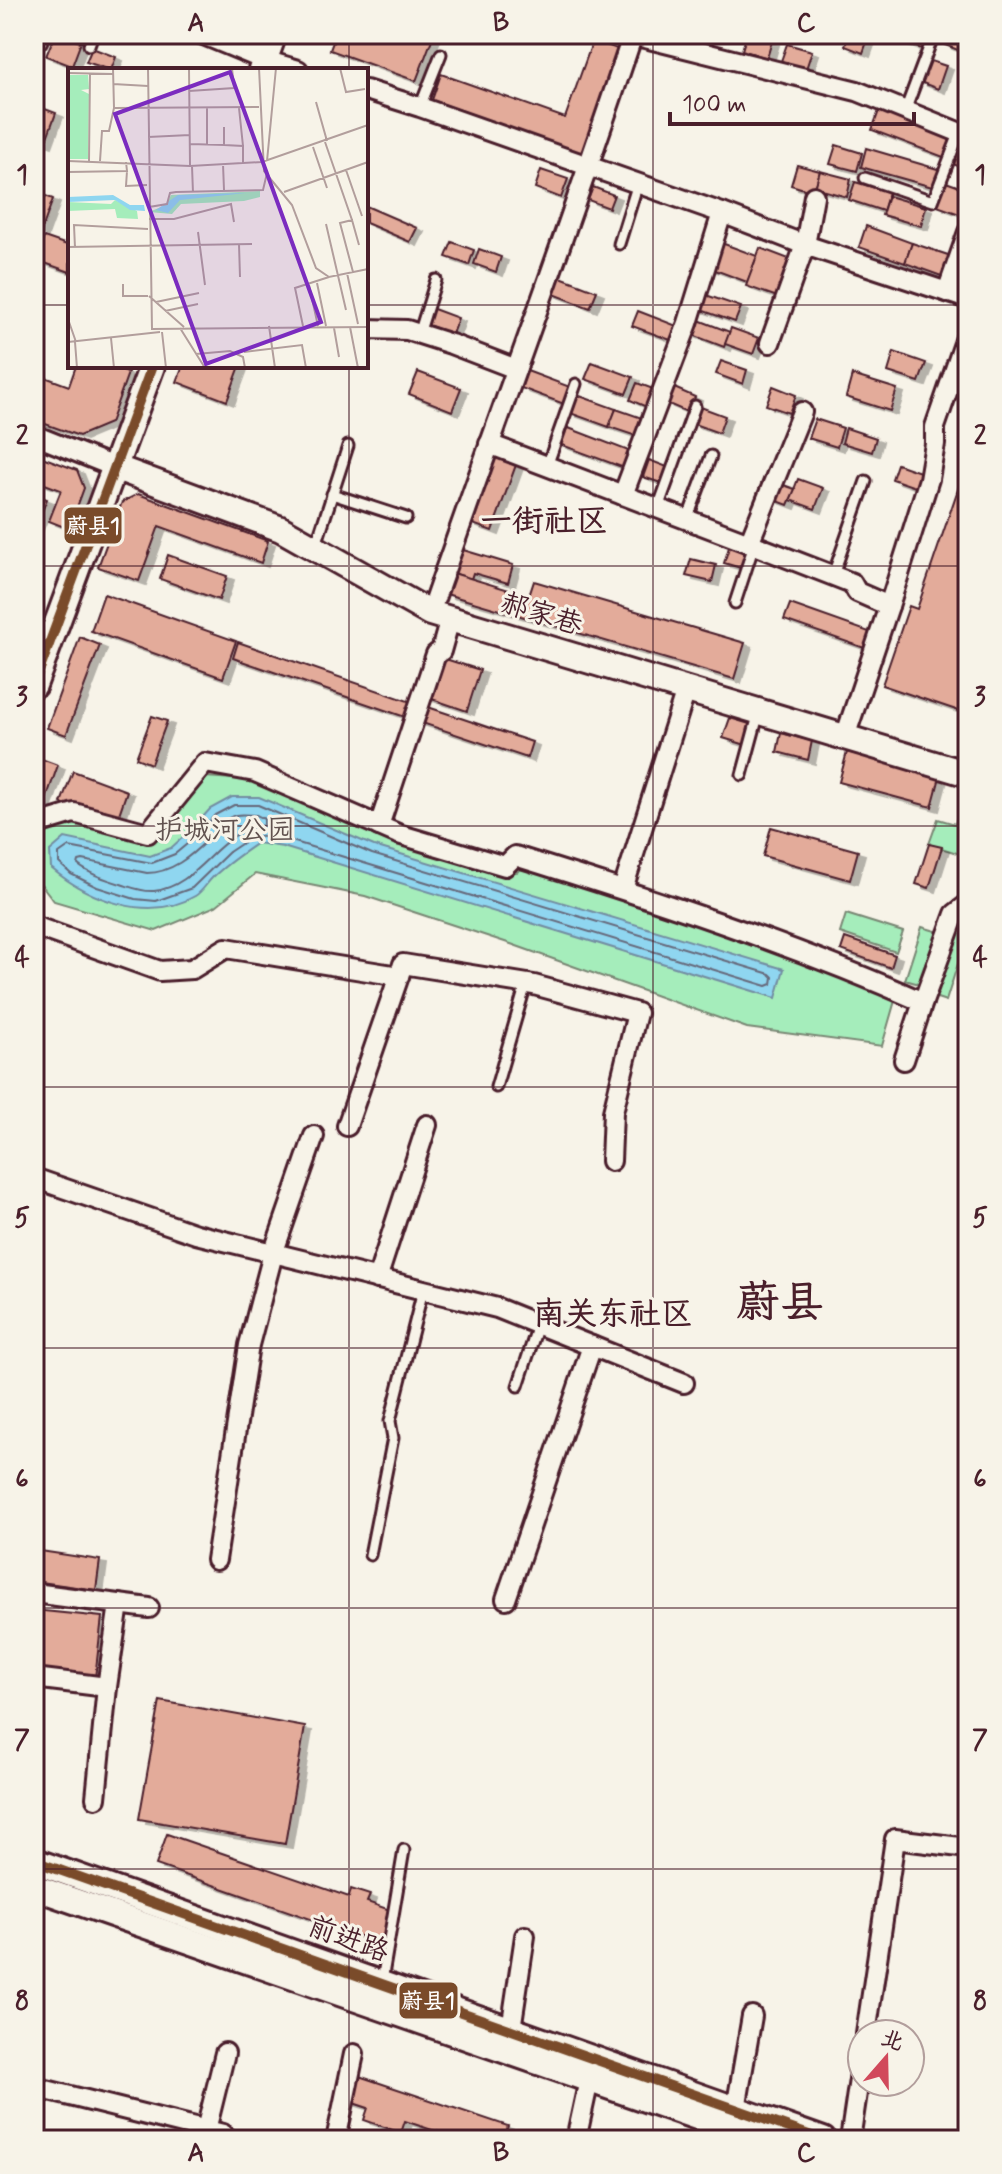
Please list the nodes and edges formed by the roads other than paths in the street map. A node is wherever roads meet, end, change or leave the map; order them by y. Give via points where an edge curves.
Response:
1 (93, 34) edge
2 (201, 34) edge
3 (274, 34) edge
4 (633, 34) edge
5 (934, 34) edge
6 (89, 45) dead end
7 (441, 54) dead end
8 (262, 65) edge
9 (284, 68) edge
10 (368, 91) edge
11 (420, 107) junction
12 (905, 111) junction
13 (964, 135) edge
14 (590, 166) junction
15 (865, 178) dead end
16 (638, 183) junction
17 (814, 196) dead end
18 (722, 213) junction
19 (968, 232) edge
20 (619, 244) dead end
21 (805, 245) junction
22 (436, 280) dead end
23 (962, 301) edge
24 (368, 329) edge
25 (968, 332) edge
26 (419, 334) junction
27 (770, 343) dead end
28 (151, 368) edge
29 (516, 369) junction
30 (576, 384) dead end
31 (695, 406) dead end
32 (802, 412) dead end
33 (34, 435) edge
34 (489, 444) junction
35 (348, 446) dead end
36 (711, 456) dead end
37 (547, 466) junction
38 (114, 467) junction
39 (866, 481) dead end
40 (332, 494) junction
41 (623, 495) junction
42 (658, 508) junction
43 (406, 518) dead end
44 (687, 520) junction
45 (752, 544) junction
46 (315, 548) junction
47 (833, 575) junction
48 (735, 603) dead end
49 (889, 606) junction
50 (440, 616) junction
51 (44, 632) edge
52 (34, 685) edge
53 (686, 690) junction
54 (759, 712) junction
55 (845, 737) junction
56 (968, 774) edge
57 (742, 775) dead end
58 (34, 825) edge
59 (379, 826) junction
60 (623, 889) junction
61 (968, 904) edge
62 (34, 926) edge
63 (399, 976) junction
64 (526, 984) junction
65 (923, 1002) junction
66 (904, 1060) dead end
67 (496, 1087) dead end
68 (427, 1125) dead end
69 (347, 1126) dead end
70 (314, 1136) dead end
71 (611, 1161) dead end
72 (34, 1178) edge
73 (273, 1254) junction
74 (377, 1279) junction
75 (423, 1290) junction
76 (538, 1325) junction
77 (592, 1346) junction
78 (684, 1383) dead end
79 (518, 1386) dead end
80 (370, 1555) dead end
81 (216, 1560) dead end
82 (34, 1593) edge
83 (506, 1599) dead end
84 (119, 1604) junction
85 (149, 1608) dead end
86 (34, 1678) edge
87 (107, 1687) junction
88 (96, 1798) dead end
89 (968, 1848) edge
90 (404, 1850) dead end
91 (34, 1861) edge
92 (34, 1887) edge
93 (525, 1936) dead end
94 (382, 1984) junction
95 (752, 2016) dead end
96 (868, 2018) edge
97 (511, 2029) junction
98 (225, 2053) dead end
99 (354, 2054) dead end
100 (589, 2069) junction
101 (34, 2087) edge
102 (856, 2098) edge
103 (736, 2109) junction
104 (206, 2130) junction
105 (229, 2140) edge
106 (336, 2140) edge
107 (576, 2140) edge
108 (763, 2140) edge
109 (823, 2140) edge
110 (850, 2140) edge

1 - 6 lane
2 - 8 street
3 - 8 main road
4 - 12 street via 857,91
4 - 14 street
5 - 12 lane
7 - 11 lane
8 - 9 street
10 - 11 street
11 - 14 street
12 - 13 street
13 - 15 lane via 933,201
14 - 16 street
14 - 29 street
16 - 18 street
16 - 20 lane
17 - 21 street
18 - 21 street
18 - 41 street via 688,323
19 - 23 street
21 - 23 street
21 - 27 street
22 - 26 lane
24 - 26 street
25 - 49 street via 935,427 929,479
26 - 29 street
28 - 38 main road
29 - 34 street
30 - 37 lane
31 - 42 lane
32 - 45 street
33 - 38 street
34 - 37 street
34 - 50 street
35 - 40 lane
36 - 44 lane
37 - 41 street
38 - 46 main road, 郝家巷 via 281,529
38 - 51 main road
39 - 47 lane
40 - 43 lane
40 - 46 lane
41 - 42 street
42 - 44 street
44 - 45 street
45 - 47 street
45 - 48 lane
46 - 50 main road, 郝家巷
47 - 49 street
49 - 55 street
50 - 53 main road, 郝家巷
50 - 59 street via 441,651
51 - 52 main road
53 - 54 main road, 郝家巷
53 - 60 street
54 - 55 main road, 郝家巷
54 - 57 lane
55 - 56 main road, 郝家巷
58 - 59 street via 74,813 148,833 205,763 255,772
59 - 60 street via 505,866 515,856
60 - 65 street
61 - 65 street via 955,914
62 - 63 street via 160,971 192,969 226,948
63 - 64 street via 403,964
63 - 69 street
64 - 67 lane
64 - 71 street via 637,1013 613,1112
65 - 66 street
68 - 74 street
70 - 73 street
72 - 73 street via 196,1234
73 - 74 street
73 - 81 street via 249,1345
74 - 75 street
75 - 76 street via 497,1308
75 - 80 lane via 390,1421 393,1438
76 - 77 street
76 - 79 lane
77 - 78 street
77 - 83 street
82 - 84 street
84 - 85 street
84 - 87 street
86 - 87 street
87 - 88 street
89 - 96 street via 895,1839
90 - 94 lane
91 - 94 main road, 前进路
92 - 100 main road, 前进路
93 - 97 street
94 - 97 main road, 前进路
95 - 103 street
97 - 100 main road, 前进路
98 - 104 street
99 - 106 street
100 - 103 main road, 前进路
100 - 107 street
100 - 108 main road, 前进路
101 - 104 street
102 - 110 street
103 - 109 main road, 前进路
104 - 105 street

